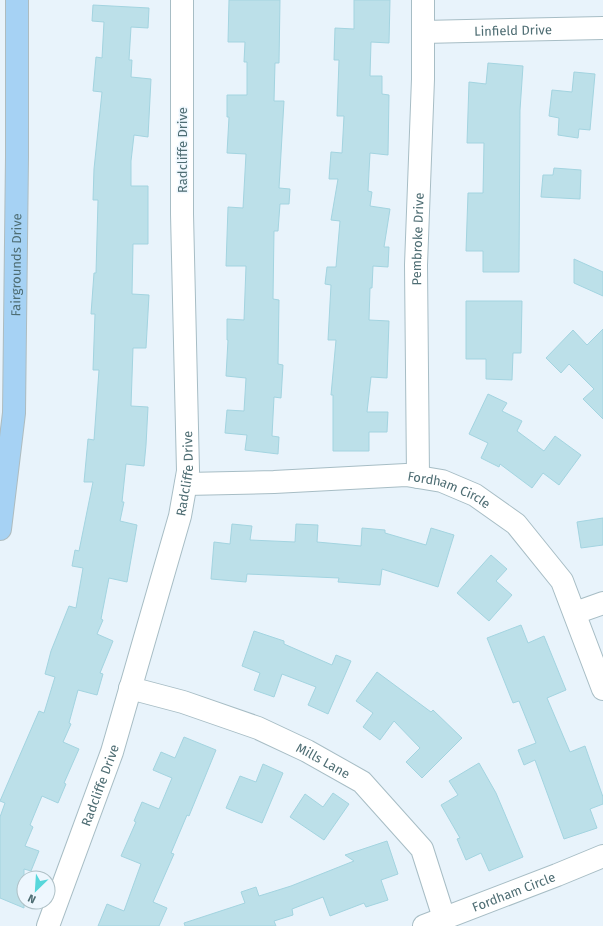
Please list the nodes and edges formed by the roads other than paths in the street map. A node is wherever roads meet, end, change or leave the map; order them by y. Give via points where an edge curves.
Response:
1 (16, 0) edge
2 (182, 0) edge
3 (423, 0) edge
4 (603, 28) edge
5 (423, 32) junction
6 (418, 477) junction
7 (186, 484) junction
8 (0, 529) edge
9 (603, 603) edge
10 (575, 613) junction
11 (130, 688) junction
12 (603, 689) edge
13 (603, 856) edge
14 (444, 918) junction
15 (48, 926) edge
16 (424, 926) edge

1 - 8 main road, Fairgrounds Drive via 14,413
2 - 7 street, Radcliffe Drive via 182,214 188,470
3 - 5 street, Pembroke Drive
4 - 5 street, Linfield Drive
5 - 6 street, Pembroke Drive via 416,265
6 - 7 street, Fordham Circle via 406,474
6 - 10 street, Fordham Circle via 442,481 475,496 516,524 562,581
7 - 11 street, Radcliffe Drive via 180,516
9 - 10 street
10 - 12 street, Fordham Circle
11 - 14 street, Mills Lane via 184,702 258,728 307,751 362,782 422,849
11 - 15 street, Radcliffe Drive via 112,752
13 - 14 street, Fordham Circle
14 - 16 street, Fordham Circle

